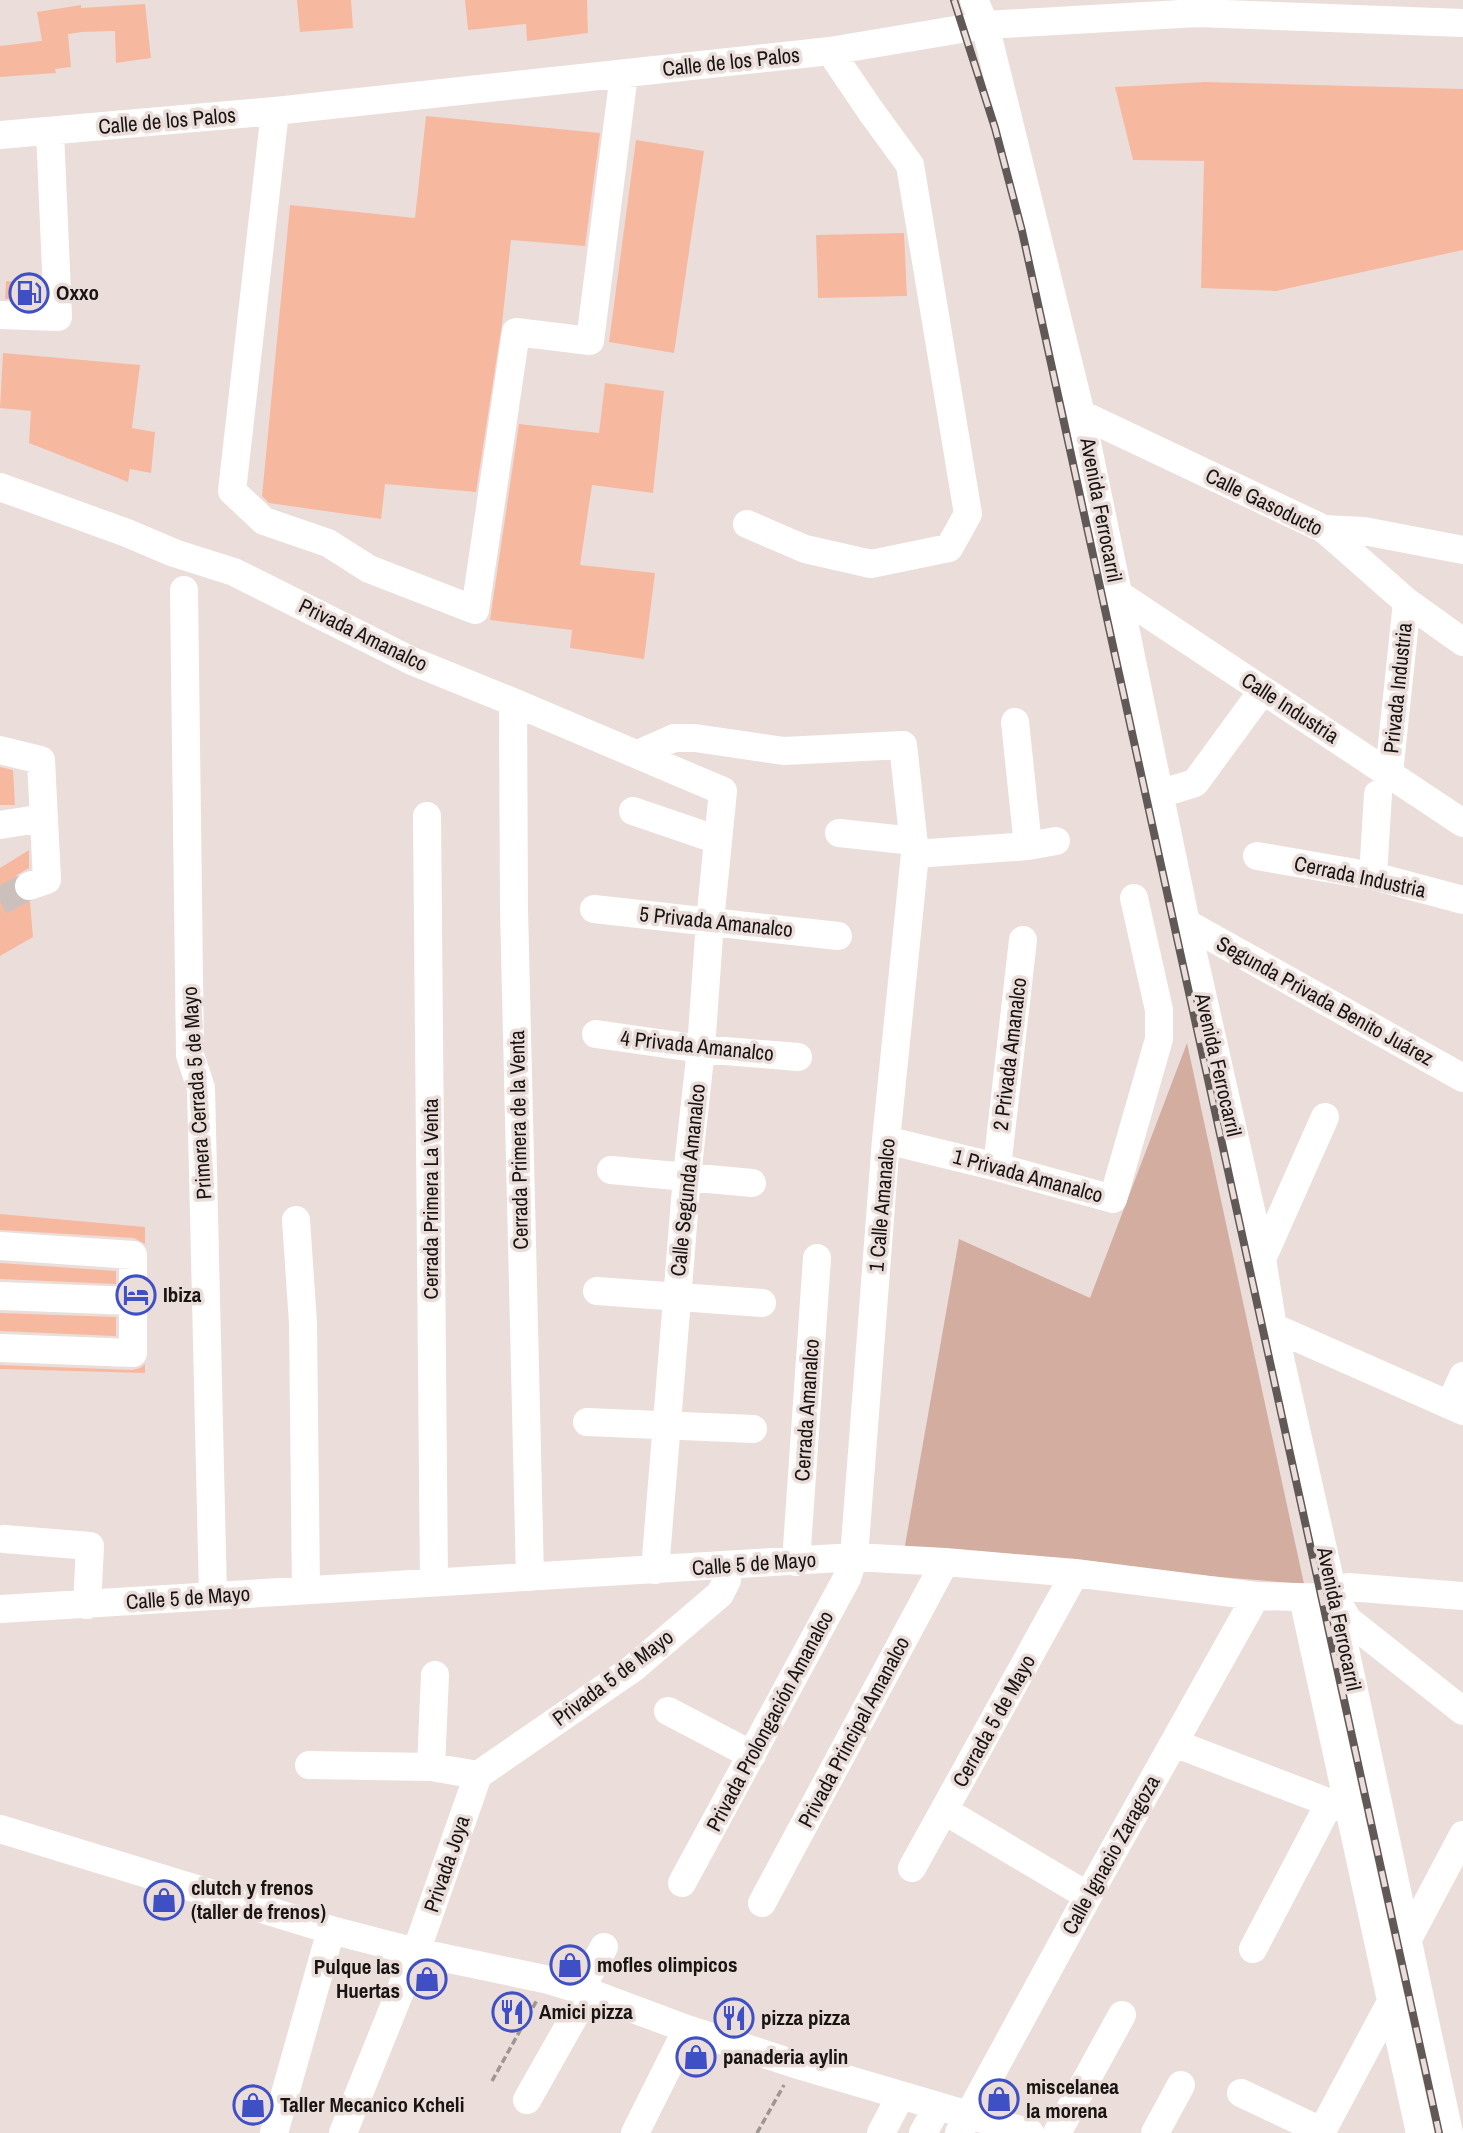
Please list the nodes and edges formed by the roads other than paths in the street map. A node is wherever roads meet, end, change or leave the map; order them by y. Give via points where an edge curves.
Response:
1 (1195, 6) edge
2 (980, 13) edge
3 (1463, 23) edge
4 (830, 51) junction
5 (624, 74) junction
6 (275, 111) junction
7 (50, 131) junction
8 (0, 135) edge
9 (0, 315) edge
10 (1081, 414) junction
11 (0, 487) edge
12 (747, 524) dead end
13 (1324, 529) junction
14 (1463, 550) edge
15 (184, 590) dead end
16 (1118, 594) junction
17 (1407, 602) junction
18 (1463, 642) edge
19 (1263, 690) junction
20 (513, 702) junction
21 (1015, 722) dead end
22 (0, 750) edge
23 (638, 754) junction
24 (1383, 784) junction
25 (723, 791) joint
26 (1159, 794) junction
27 (633, 811) dead end
28 (427, 816) dead end
29 (44, 818) junction
30 (1463, 823) edge
31 (0, 825) edge
32 (839, 833) dead end
33 (718, 841) junction
34 (1056, 841) dead end
35 (1028, 846) junction
36 (915, 848) junction
37 (1257, 856) dead end
38 (1373, 876) junction
39 (29, 887) tunnel mouth
40 (1134, 898) dead end
41 (1463, 900) edge
42 (594, 909) dead end
43 (710, 921) junction
44 (1186, 923) junction
45 (838, 936) dead end
46 (1023, 940) dead end
47 (596, 1034) dead end
48 (701, 1048) junction
49 (798, 1057) dead end
50 (1463, 1078) edge
51 (1325, 1117) dead end
52 (887, 1140) junction
53 (997, 1167) junction
54 (611, 1170) dead end
55 (687, 1176) junction
56 (752, 1183) dead end
57 (296, 1220) dead end
58 (0, 1246) edge
59 (817, 1258) dead end
60 (1262, 1259) junction
61 (597, 1291) dead end
62 (0, 1296) edge
63 (677, 1297) junction
64 (133, 1301) junction
65 (761, 1303) dead end
66 (1273, 1327) junction
67 (0, 1348) edge
68 (1463, 1376) edge
69 (1456, 1408) edge
70 (587, 1422) dead end
71 (667, 1425) junction
72 (753, 1429) dead end
73 (4, 1539) dead end
74 (854, 1557) junction
75 (796, 1562) junction
76 (946, 1562) junction
77 (728, 1565) junction
78 (654, 1570) junction
79 (1074, 1573) junction
80 (530, 1577) junction
81 (434, 1582) junction
82 (306, 1590) junction
83 (213, 1595) junction
84 (1256, 1596) junction
85 (1463, 1596) edge
86 (1303, 1598) junction
87 (1334, 1598) junction
88 (87, 1605) junction
89 (0, 1609) edge
90 (435, 1675) dead end
91 (668, 1711) dead end
92 (1463, 1711) edge
93 (1174, 1743) junction
94 (752, 1755) junction
95 (309, 1765) dead end
96 (431, 1767) junction
97 (478, 1775) junction
98 (1340, 1807) junction
99 (945, 1811) junction
100 (0, 1829) edge
101 (1463, 1835) edge
102 (912, 1868) dead end
103 (682, 1883) dead end
104 (1087, 1896) junction
105 (762, 1903) dead end
106 (331, 1930) junction
107 (1408, 1939) junction
108 (604, 1947) dead end
109 (1253, 1949) dead end
110 (416, 1952) junction
111 (583, 1991) junction
112 (1392, 2000) junction
113 (1122, 2015) dead end
114 (687, 2029) junction
115 (1181, 2085) dead end
116 (1241, 2093) dead end
117 (901, 2095) junction
118 (527, 2100) dead end
119 (938, 2106) junction
120 (963, 2124) edge
121 (1321, 2132) edge
122 (274, 2133) edge
123 (343, 2133) edge
124 (635, 2133) edge
125 (881, 2133) edge
126 (923, 2133) edge
127 (1030, 2133) edge
128 (1057, 2133) edge
129 (1155, 2133) edge
130 (1420, 2133) edge
131 (1449, 2133) edge

1 - 2 street, Calle de los Palos
1 - 3 street, Calle de los Palos
2 - 4 street, Calle de los Palos
2 - 10 street, Avenida Ferrocarril
4 - 5 street, Calle de los Palos
4 - 12 street via 910,164 968,514 949,548 871,564 805,549
5 - 6 street, Calle de los Palos
5 - 6 street via 590,341 516,332 475,610 369,569 328,543 264,522 232,491
6 - 7 street, Calle de los Palos
7 - 8 street, Calle de los Palos
7 - 9 street via 58,317
10 - 13 street, Calle Gasoducto
10 - 16 street, Avenida Ferrocarril
11 - 20 street, Privada Amanalco via 234,572 412,661
13 - 14 street via 1364,531
13 - 17 street, Calle Gasoducto
15 - 83 street, Primera Cerrada 5 de Mayo via 190,1055 201,1088
16 - 19 street, Calle Industria
16 - 26 street, Avenida Ferrocarril
17 - 18 street, Calle Gasoducto
17 - 24 street, Privada Industria
19 - 24 street, Calle Industria
19 - 26 street via 1195,783
20 - 23 street, Privada Amanalco
20 - 80 street, Cerrada Primera de la Venta
21 - 35 street
22 - 29 street via 41,760
23 - 25 street, Privada Amanalco
23 - 36 street, 1 Calle Amanalco via 674,738 784,751 903,746
24 - 30 street, Calle Industria
24 - 38 street, Privada Industria
25 - 33 street, Calle Segunda Amanalco
26 - 44 street, Avenida Ferrocarril
27 - 33 street
28 - 81 street, Cerrada Primera La Venta
29 - 31 street
29 - 39 street via 47,880
32 - 36 street
33 - 43 street, Calle Segunda Amanalco
34 - 35 street
35 - 36 street
36 - 52 street, 1 Calle Amanalco
37 - 38 street, Cerrada Industria
38 - 41 street, Cerrada Industria
40 - 53 street, 1 Privada Amanalco via 1159,1010 1159,1039 1113,1199
42 - 43 street, 5 Privada Amanalco
43 - 45 street, 5 Privada Amanalco
43 - 48 street, Calle Segunda Amanalco
44 - 50 street, Segunda Privada Benito Juárez
44 - 60 street, Avenida Ferrocarril
46 - 53 street, 2 Privada Amanalco
47 - 48 street, 4 Privada Amanalco
48 - 49 street, 4 Privada Amanalco
48 - 55 street, Calle Segunda Amanalco
51 - 60 street
52 - 53 street, 1 Privada Amanalco
52 - 74 street, 1 Calle Amanalco
54 - 55 street
55 - 56 street
55 - 63 street, Calle Segunda Amanalco
57 - 82 street via 303,1306
58 - 64 street via 133,1255
59 - 75 street, Cerrada Amanalco
60 - 66 street, Avenida Ferrocarril
61 - 63 street
62 - 64 street
63 - 65 street
63 - 71 street, Calle Segunda Amanalco
64 - 67 street via 133,1353
66 - 69 street
66 - 87 street, Avenida Ferrocarril
68 - 69 street
70 - 71 street
71 - 72 street
71 - 78 street, Calle Segunda Amanalco
73 - 88 street via 90,1546
74 - 75 street, Calle 5 de Mayo
74 - 76 street, Calle 5 de Mayo
74 - 94 street, Privada Prolongación Amanalco
75 - 77 street, Calle 5 de Mayo
76 - 79 street, Calle 5 de Mayo
76 - 105 street, Privada Principal Amanalco
77 - 78 street, Calle 5 de Mayo
77 - 97 street, Privada 5 de Mayo via 720,1594 632,1669
78 - 80 street, Calle 5 de Mayo
79 - 84 street, Calle 5 de Mayo
79 - 99 street, Cerrada 5 de Mayo
80 - 81 street, Calle 5 de Mayo
81 - 82 street, Calle 5 de Mayo
82 - 83 street, Calle 5 de Mayo
83 - 88 street, Calle 5 de Mayo
84 - 86 street, Calle 5 de Mayo
84 - 93 street, Calle Ignacio Zaragoza
85 - 87 street via 1348,1587
86 - 87 street, Calle 5 de Mayo
86 - 98 street
87 - 92 street via 1348,1620
87 - 107 street, Avenida Ferrocarril
88 - 89 street, Calle 5 de Mayo
90 - 96 street
91 - 94 street
93 - 98 street
93 - 104 street, Calle Ignacio Zaragoza
94 - 103 street, Privada Prolongación Amanalco
95 - 96 street
96 - 97 street
97 - 110 street, Privada Joya
98 - 109 street
98 - 112 street
99 - 102 street, Cerrada 5 de Mayo
99 - 104 street
100 - 106 street
101 - 107 street
104 - 120 street, Calle Ignacio Zaragoza
106 - 110 street
106 - 122 street
107 - 131 street, Avenida Ferrocarril
108 - 111 street
110 - 111 street
110 - 123 street, Privada Joya
111 - 114 street
111 - 118 street
112 - 121 street
112 - 130 street
113 - 128 street
114 - 117 street
114 - 124 street
115 - 129 street
116 - 121 street
117 - 119 street
117 - 125 street
119 - 120 street
119 - 126 street
120 - 127 street

